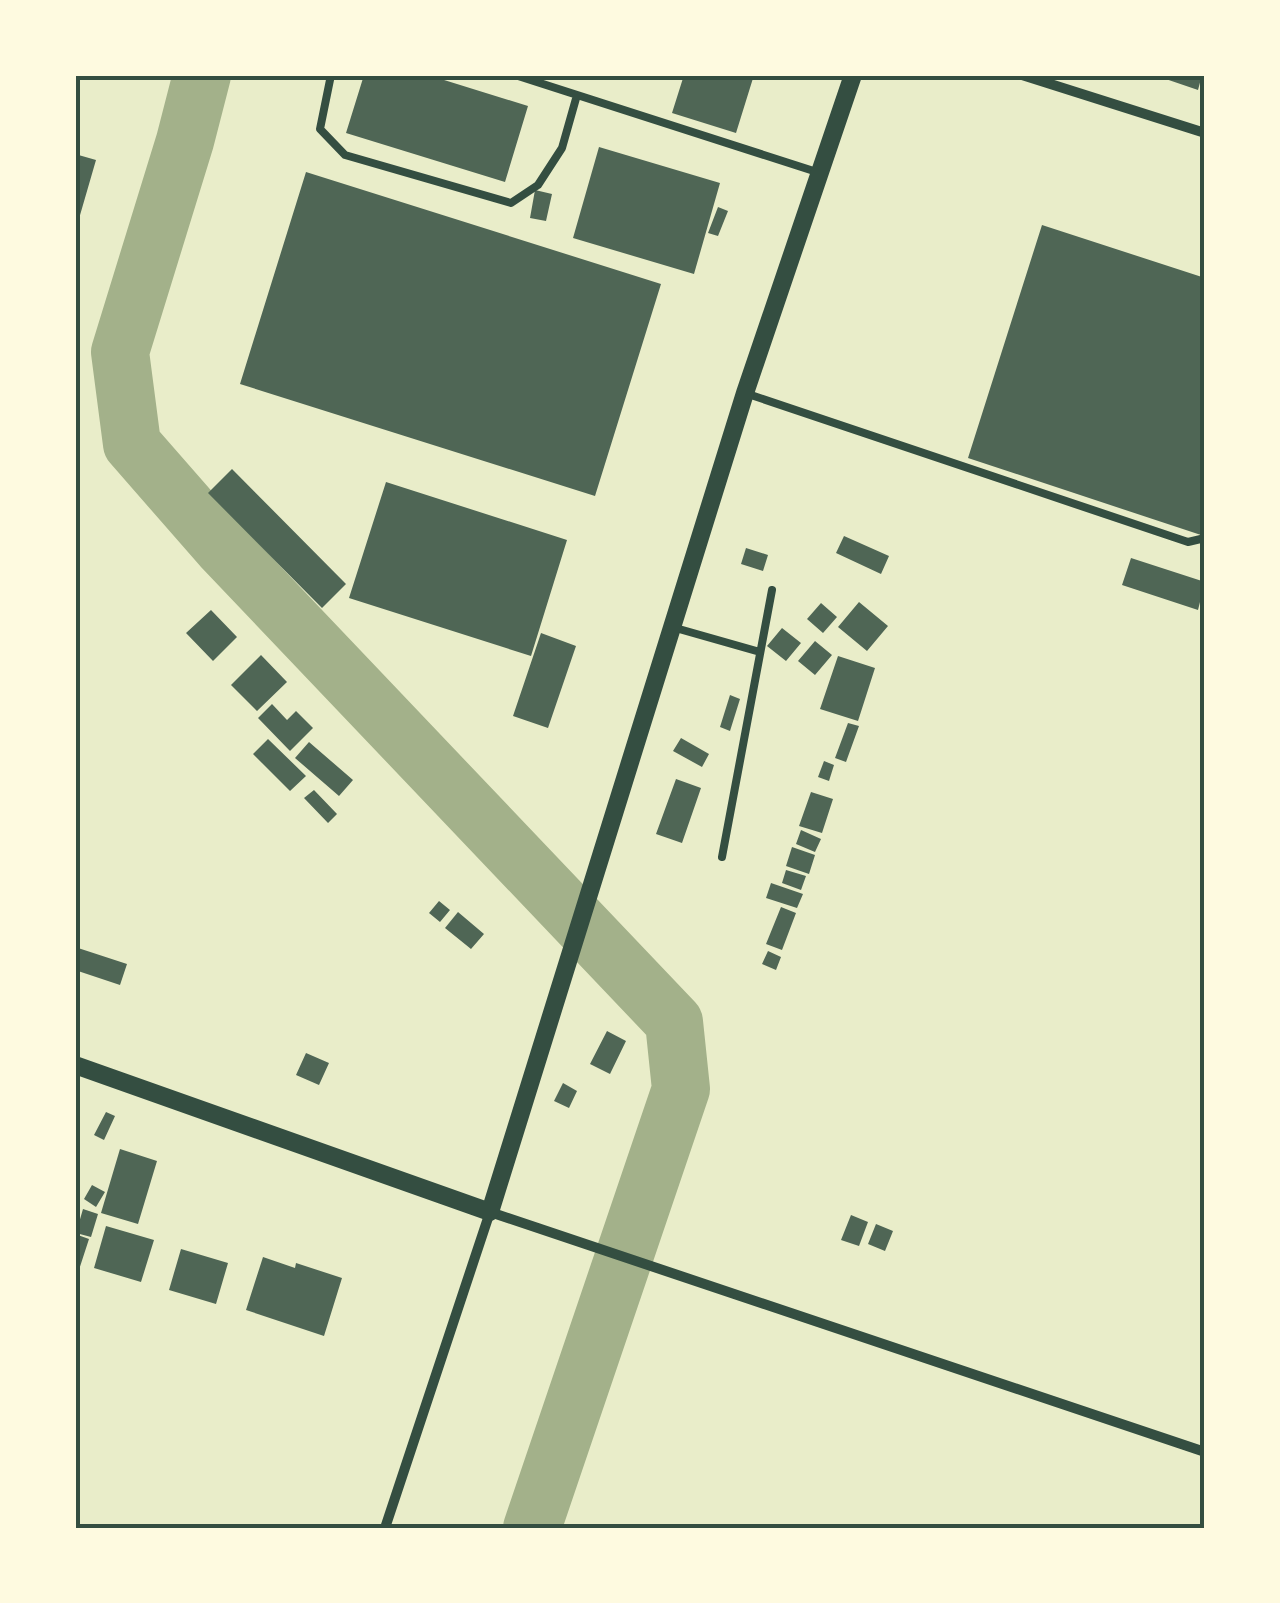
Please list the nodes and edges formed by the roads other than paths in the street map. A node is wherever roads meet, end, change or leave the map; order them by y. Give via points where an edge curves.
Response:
1 (331, 75) edge
2 (515, 75) edge
3 (853, 75) edge
4 (1022, 75) edge
5 (576, 95) junction
6 (1205, 132) edge
7 (822, 174) junction
8 (745, 393) junction
9 (1205, 538) edge
10 (772, 590) dead end
11 (672, 628) junction
12 (760, 652) junction
13 (722, 857) dead end
14 (75, 1065) edge
15 (490, 1212) junction
16 (1205, 1452) edge
17 (386, 1528) edge

1 - 5 lane via 320,129 345,155 511,203 538,184 562,148
2 - 5 lane
3 - 7 street
4 - 6 street
5 - 7 lane
7 - 8 street
8 - 9 lane via 1188,542
8 - 11 street
10 - 12 lane
11 - 12 lane
11 - 15 street
12 - 13 lane
14 - 15 street
15 - 16 street
15 - 17 street

